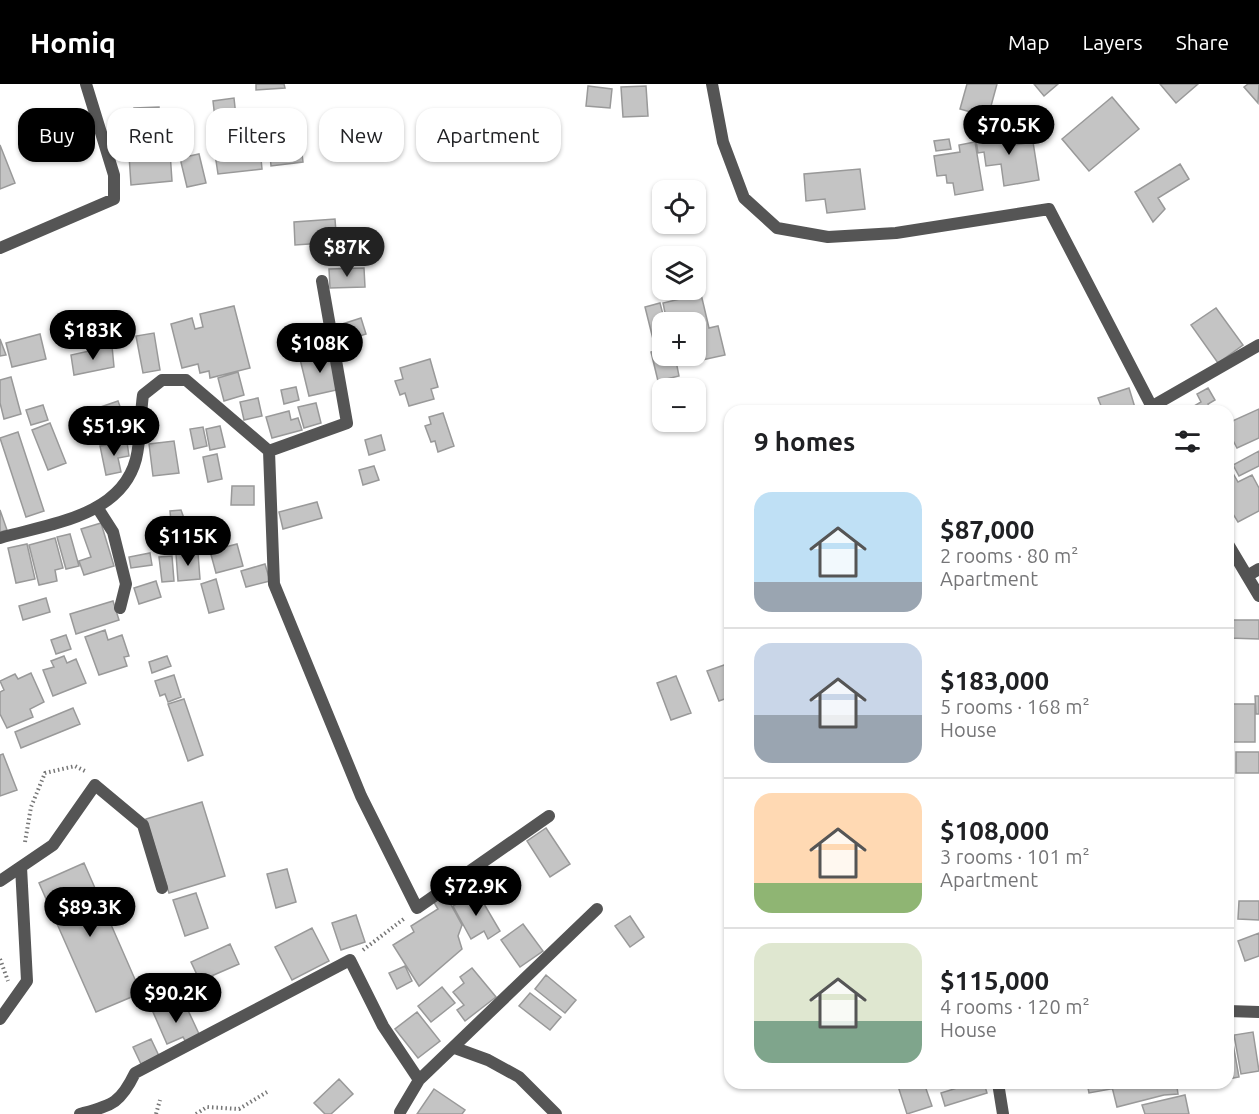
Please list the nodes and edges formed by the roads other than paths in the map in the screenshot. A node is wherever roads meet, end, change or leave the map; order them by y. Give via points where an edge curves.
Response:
1 (86, 84) edge
2 (712, 84) edge
3 (0, 249) edge
4 (322, 281) dead end
5 (1259, 345) edge
6 (1151, 405) edge
7 (1160, 405) edge
8 (269, 451) junction
9 (97, 507) junction
10 (0, 538) edge
11 (1234, 554) edge
12 (1259, 569) edge
13 (1247, 576) junction
14 (1259, 596) edge
15 (120, 608) dead end
16 (549, 816) dead end
17 (21, 867) junction
18 (0, 881) edge
19 (162, 888) dead end
20 (597, 909) dead end
21 (1234, 1011) edge
22 (1259, 1012) edge
23 (0, 1019) edge
24 (455, 1048) junction
25 (419, 1080) junction
26 (999, 1089) edge
27 (400, 1112) dead end
28 (80, 1114) edge
29 (556, 1114) edge
30 (1003, 1114) edge

1 - 3 street via 114,174 114,199
2 - 6 street via 723,142 744,198 777,228 828,237 896,233 1049,209
4 - 8 street via 347,423
5 - 7 street
8 - 9 street via 186,380 162,380 143,395 136,459 128,480 110,500
8 - 16 street via 274,584 361,796 417,908
9 - 10 street
9 - 15 street via 113,532 126,584
11 - 13 street
12 - 13 street
13 - 14 street
17 - 18 street
17 - 19 street via 52,845 95,785 143,825
17 - 23 street via 27,981
20 - 24 street
21 - 22 street
24 - 25 street
24 - 29 street via 519,1077
25 - 27 street
25 - 28 street via 383,1026 350,960 135,1073 124,1095 104,1107
26 - 30 street

